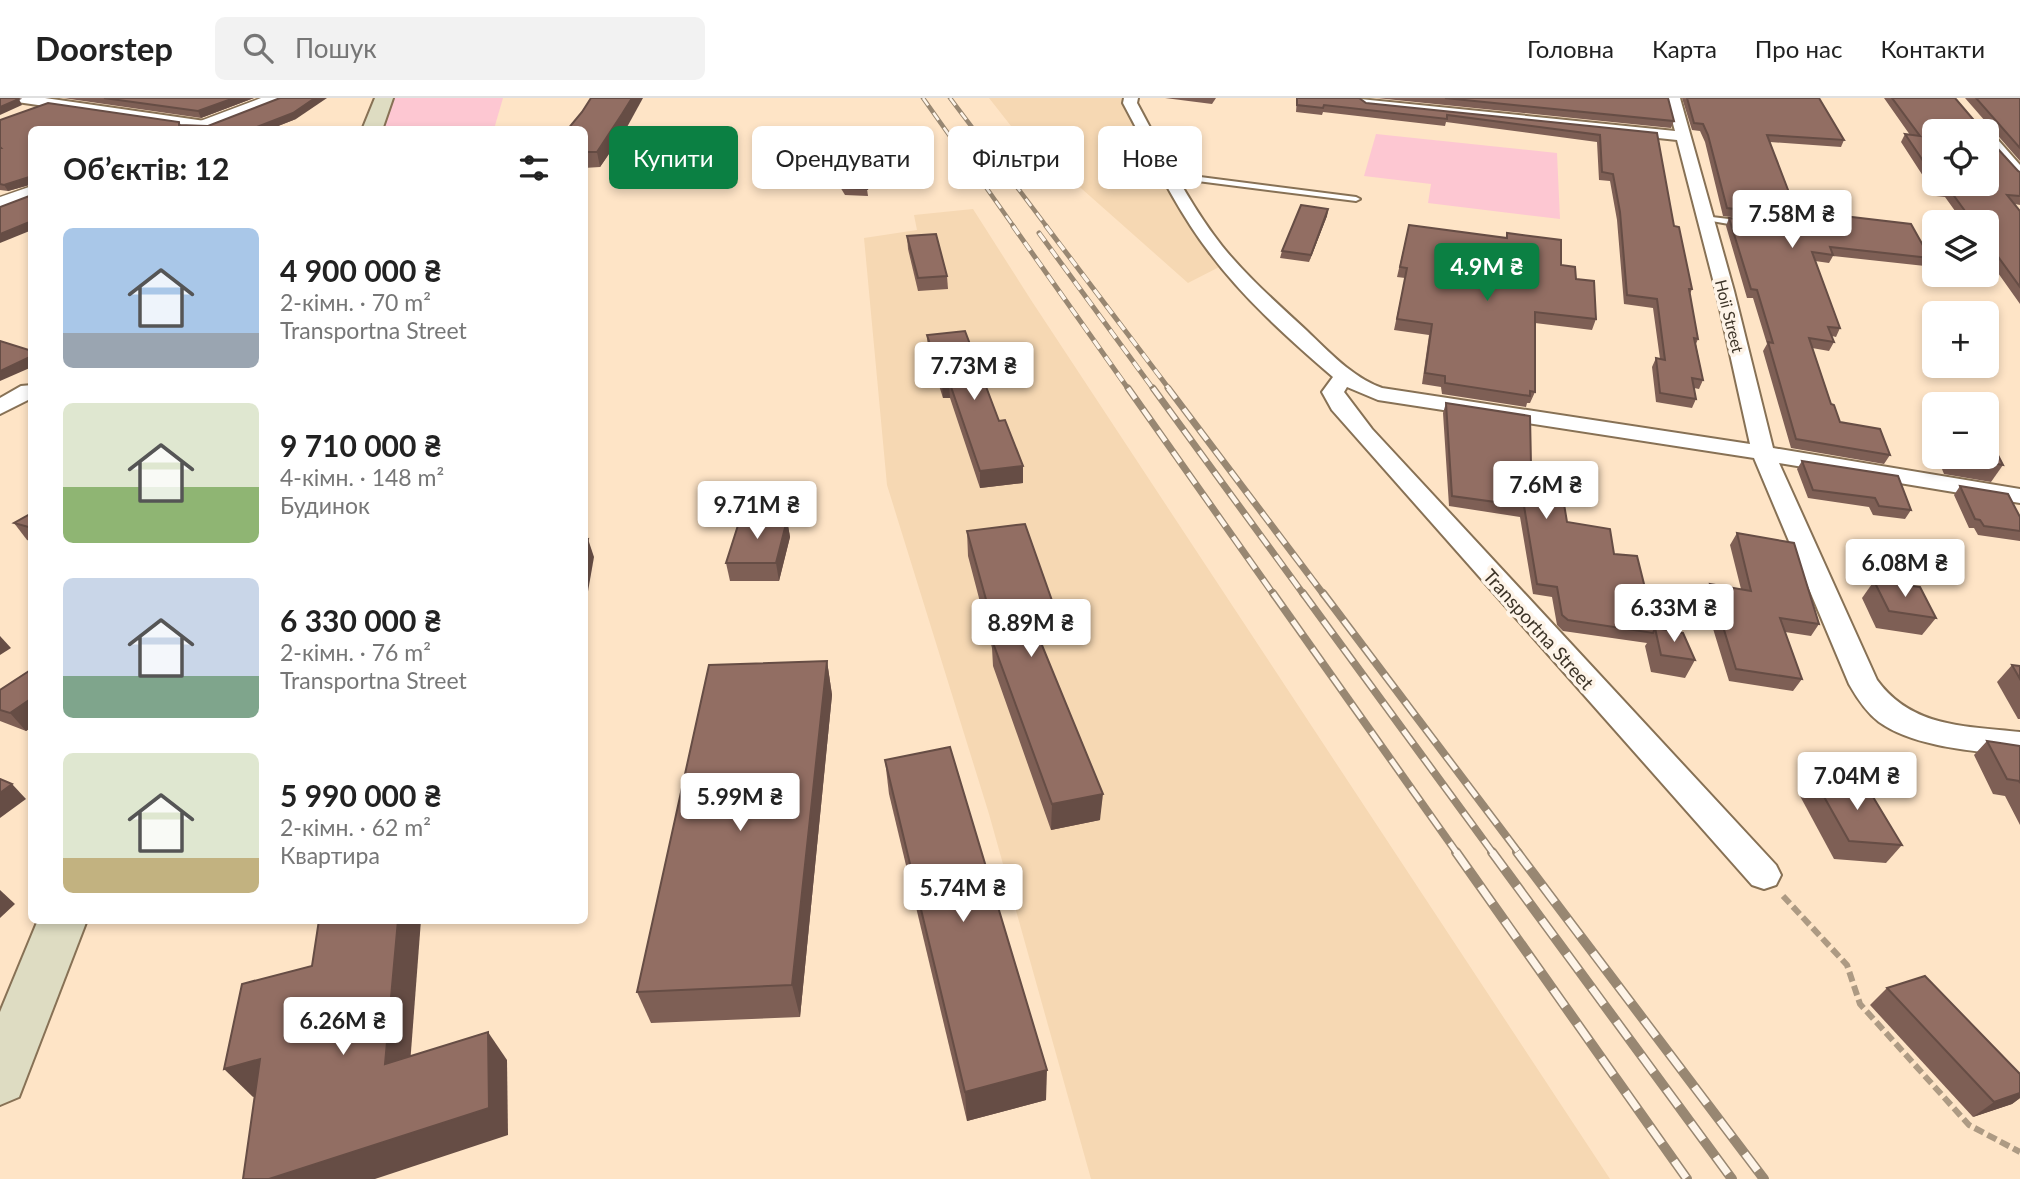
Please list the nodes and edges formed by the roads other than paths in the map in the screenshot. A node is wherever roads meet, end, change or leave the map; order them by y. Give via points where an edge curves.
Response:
1 (17, 98) edge
2 (276, 98) edge
3 (384, 98) edge
4 (1131, 98) edge
5 (1673, 98) edge
6 (1358, 100) edge
7 (49, 103) junction
8 (26, 112) edge
9 (193, 126) edge
10 (202, 126) edge
11 (374, 126) edge
12 (1142, 126) edge
13 (1684, 136) junction
14 (1999, 150) edge
15 (2020, 174) edge
16 (1202, 179) edge
17 (1177, 189) edge
18 (28, 194) edge
19 (1356, 199) dead end
20 (0, 204) edge
21 (1706, 218) junction
22 (1757, 225) edge
23 (1344, 377) junction
24 (0, 385) edge
25 (28, 392) edge
26 (28, 393) edge
27 (0, 407) edge
28 (1763, 453) junction
29 (2020, 496) edge
30 (2020, 744) edge
31 (1764, 875) road end
32 (61, 924) edge
33 (0, 1078) edge

1 - 7 street
2 - 10 street
3 - 11 main road
4 - 12 street
5 - 13 street, Hoii Street
6 - 13 street via 1519,113
7 - 8 street
7 - 9 street
13 - 21 street, Hoii Street
14 - 15 street
16 - 19 lane
17 - 23 street via 1227,263
18 - 20 street
21 - 22 lane
21 - 28 street, Hoii Street
23 - 28 street via 1378,394
23 - 31 street, Transportna Street via 1333,392 1364,434
24 - 25 street
26 - 27 street
28 - 29 street
28 - 30 street, Hoii Street via 1864,684 1879,704 1896,718 1935,731
32 - 33 main road

